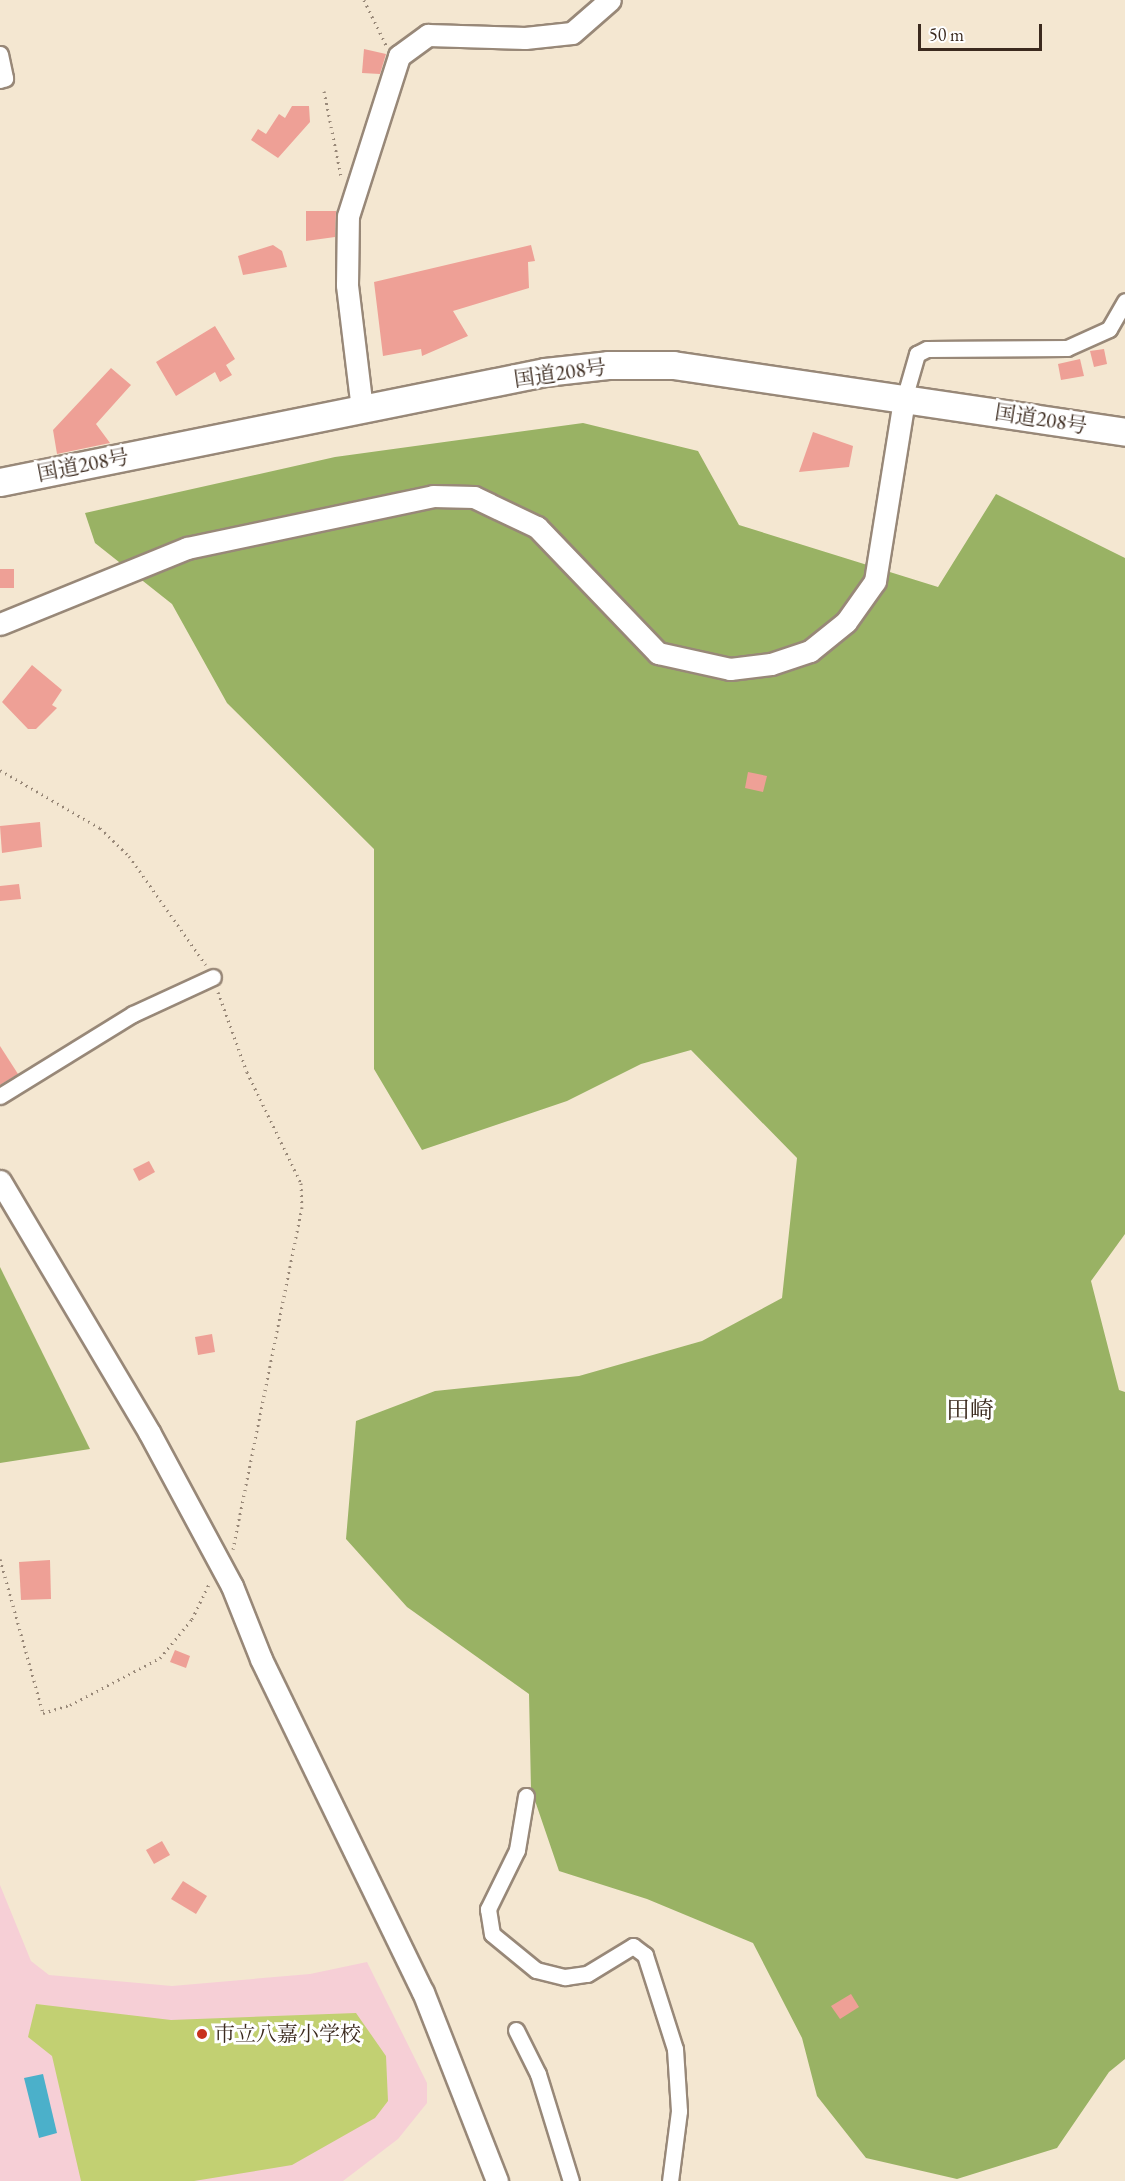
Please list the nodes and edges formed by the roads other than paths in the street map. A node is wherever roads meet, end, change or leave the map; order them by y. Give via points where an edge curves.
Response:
1 (610, 0) edge
2 (0, 54) edge
3 (0, 80) edge
4 (1125, 301) edge
5 (904, 399) junction
6 (362, 409) junction
7 (1125, 432) edge
8 (0, 482) edge
9 (0, 624) edge
10 (213, 977) road end
11 (0, 1096) edge
12 (0, 1181) edge
13 (526, 1796) dead end
14 (516, 2030) dead end
15 (497, 2181) edge
16 (571, 2181) edge
17 (669, 2181) edge

1 - 6 street via 572,33 525,38 428,35 399,56 348,216 347,285
2 - 3 street via 5,78
4 - 5 street via 1109,329 1067,348 927,349 917,354
5 - 6 highway, 国道208号 via 673,365 608,365
5 - 7 highway, 国道208号
5 - 9 street via 875,581 846,622 810,651 771,664 730,669 658,653 537,527 474,497 433,496 187,548
6 - 8 highway, 国道208号
10 - 11 street via 133,1014
12 - 15 street via 149,1432 223,1572 423,1992
13 - 17 street via 517,1850 488,1909 492,1934 536,1970 565,1977 587,1974 633,1946 645,1955 675,2049 679,2111
14 - 16 street via 538,2074

